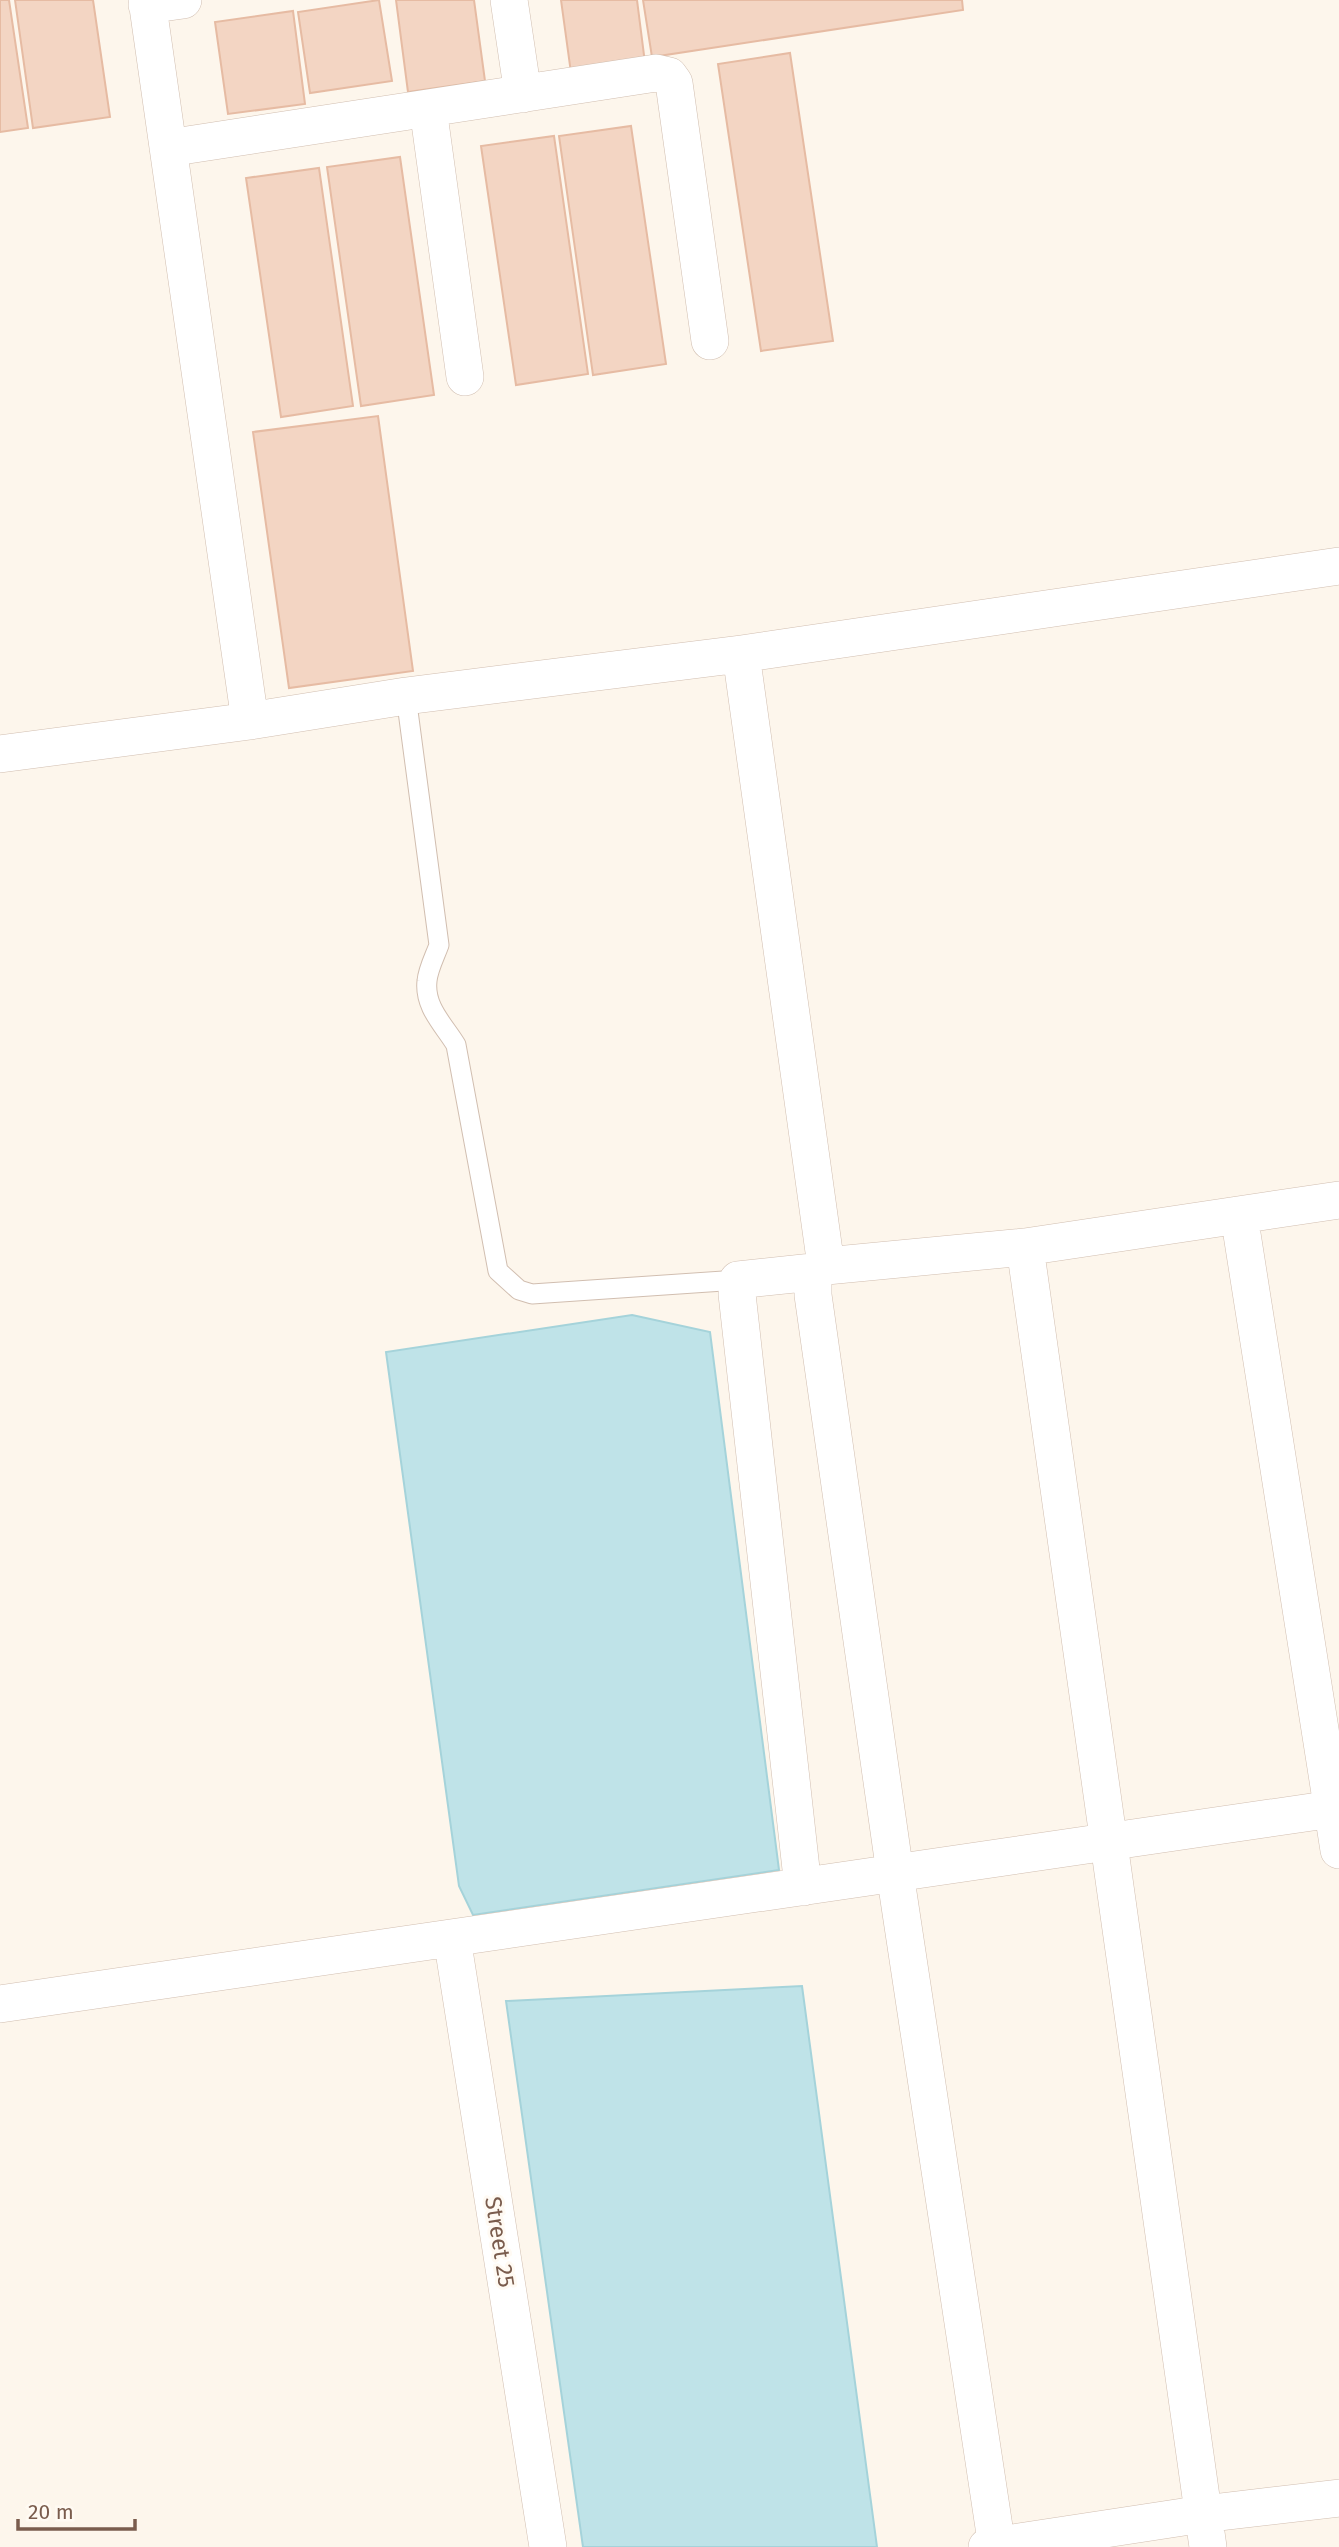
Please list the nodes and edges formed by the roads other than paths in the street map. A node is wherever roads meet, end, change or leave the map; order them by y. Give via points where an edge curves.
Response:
1 (183, 0) edge
2 (509, 0) edge
3 (147, 3) edge
4 (523, 94) junction
5 (428, 108) junction
6 (168, 148) junction
7 (710, 341) dead end
8 (465, 377) dead end
9 (1339, 566) edge
10 (741, 654) junction
11 (406, 696) junction
12 (250, 721) junction
13 (0, 754) edge
14 (1339, 1200) edge
15 (1239, 1214) junction
16 (1025, 1247) junction
17 (820, 1269) junction
18 (738, 1280) junction
19 (1336, 1808) edge
20 (1111, 1841) junction
21 (1339, 1850) edge
22 (895, 1873) junction
23 (803, 1887) junction
24 (452, 1938) junction
25 (0, 2004) edge
26 (1339, 2498) edge
27 (1206, 2531) edge
28 (993, 2546) edge
29 (548, 2547) edge

1 - 3 street
2 - 4 street
3 - 6 street
4 - 5 street
4 - 7 street via 656,73 669,76 674,83
5 - 6 street
5 - 8 street
6 - 12 street
9 - 10 street
10 - 11 street
10 - 17 street
11 - 12 street
11 - 18 lane via 439,945 427,981 428,999 456,1045 498,1271 519,1290 532,1294
12 - 13 street
14 - 15 street
15 - 16 street
15 - 19 street
16 - 17 street
16 - 20 street
17 - 18 street
17 - 22 street via 813,1294
18 - 23 street
19 - 20 street
19 - 21 street
20 - 22 street
20 - 27 street
22 - 23 street
22 - 28 street
23 - 24 street
24 - 25 street
24 - 29 street, Street 25
26 - 27 street
27 - 28 street

